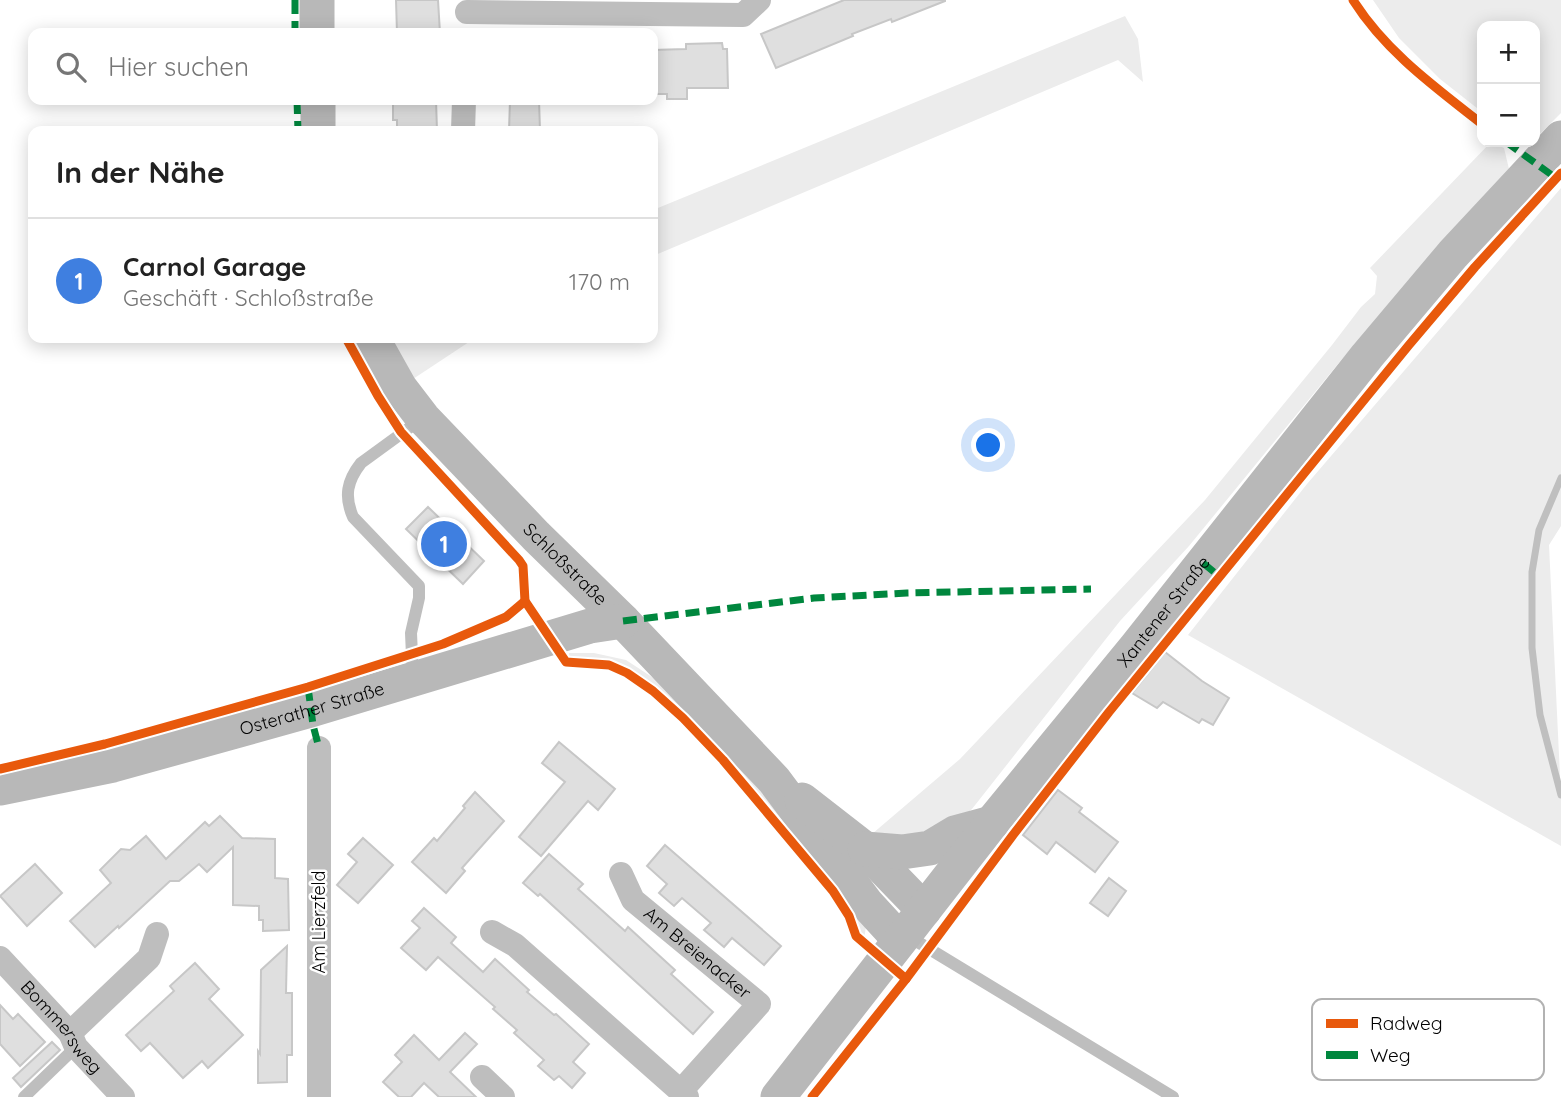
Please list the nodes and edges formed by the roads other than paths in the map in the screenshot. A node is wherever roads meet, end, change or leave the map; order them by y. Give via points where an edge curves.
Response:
1 (317, 0) edge
2 (759, 0) edge
3 (467, 15) edge
4 (317, 28) edge
5 (318, 105) edge
6 (464, 105) edge
7 (318, 126) edge
8 (463, 126) edge
9 (1561, 138) edge
10 (375, 343) edge
11 (423, 418) junction
12 (623, 621) junction
13 (413, 679) junction
14 (319, 748) dead end
15 (774, 780) junction
16 (0, 788) edge
17 (992, 823) junction
18 (865, 849) junction
19 (621, 874) dead end
20 (909, 928) junction
21 (492, 932) dead end
22 (157, 934) dead end
23 (0, 958) edge
24 (73, 1040) junction
25 (482, 1077) dead end
26 (684, 1094) edge
27 (24, 1097) edge
28 (123, 1097) edge
29 (319, 1097) edge
30 (503, 1097) edge
31 (778, 1097) edge
32 (1173, 1097) edge

1 - 4 main road
2 - 3 street via 743,15
5 - 7 main road
6 - 8 street
9 - 17 main road, Xantener Straße via 1453,254 1367,356
10 - 11 main road, Schloßstraße
11 - 12 main road, Schloßstraße
11 - 13 lane via 361,463 347,488 353,517 419,586 411,633
12 - 13 main road, Osterather Straße via 590,626
12 - 15 main road, Schloßstraße
13 - 16 main road, Osterather Straße via 113,765
14 - 29 street, Am Lierzfeld
15 - 18 main road, Schloßstraße
15 - 20 main road, Schloßstraße via 866,903
17 - 18 main road via 956,833 930,848 902,852
17 - 20 main road, Xantener Straße
18 - 20 main road, Schloßstraße
19 - 26 street, Am Breienacker via 633,900 759,1004
20 - 31 main road, Xantener Straße
20 - 32 lane
21 - 26 street, Am Breienacker via 515,945
22 - 24 street via 149,958
23 - 24 street, Bommersweg
24 - 27 lane
24 - 28 street, Bommersweg
25 - 30 street

